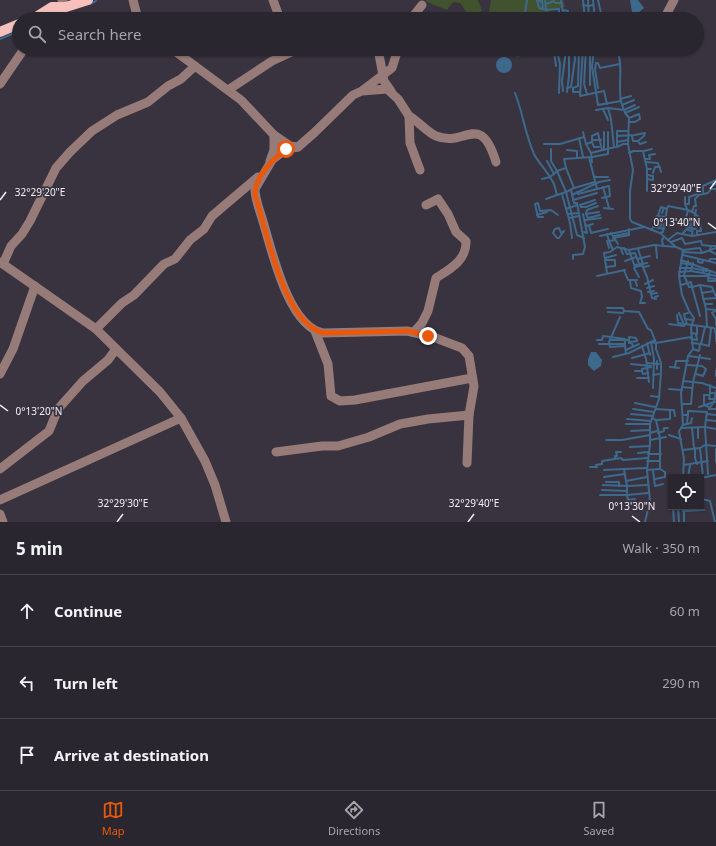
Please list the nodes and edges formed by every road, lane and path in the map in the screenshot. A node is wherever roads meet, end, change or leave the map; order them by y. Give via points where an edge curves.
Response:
1 (88, 0) edge
2 (133, 0) edge
3 (273, 0) edge
4 (674, 0) edge
5 (64, 3) edge
6 (422, 5) dead end
7 (52, 6) junction
8 (43, 12) edge
9 (48, 12) edge
10 (136, 12) edge
11 (277, 12) edge
12 (417, 12) edge
13 (668, 12) edge
14 (12, 27) edge
15 (0, 32) edge
16 (19, 56) edge
17 (181, 56) edge
18 (283, 56) edge
19 (379, 56) edge
20 (396, 56) edge
21 (195, 66) junction
22 (383, 75) junction
23 (0, 84) edge
24 (228, 90) junction
25 (362, 91) junction
26 (391, 91) junction
27 (409, 116) junction
28 (274, 135) junction
29 (298, 147) junction
30 (496, 162) dead end
31 (268, 165) junction
32 (420, 170) dead end
33 (426, 205) dead end
34 (1, 263) edge
35 (35, 286) junction
36 (422, 323) junction
37 (96, 329) junction
38 (315, 331) junction
39 (414, 332) junction
40 (428, 336) junction
41 (116, 349) junction
42 (0, 374) edge
43 (472, 378) junction
44 (469, 415) junction
45 (181, 418) junction
46 (276, 452) dead end
47 (467, 463) dead end
48 (0, 469) edge
49 (0, 500) edge
50 (0, 514) edge
51 (3, 522) edge
52 (226, 522) edge

1 - 5 main road
2 - 10 street
3 - 11 street
4 - 13 street
5 - 7 main road
6 - 12 street
7 - 8 main road
7 - 9 street
14 - 15 main road
16 - 23 street
17 - 21 street
18 - 24 street
19 - 22 street
20 - 22 street via 392,68
21 - 24 street
21 - 34 street via 148,102 116,115 92,131 70,152 56,168 30,221
22 - 25 street
22 - 26 street via 386,86
24 - 28 street via 242,100
25 - 26 street via 380,88
25 - 29 street via 353,95
26 - 27 street
27 - 30 street via 437,136 481,136 492,147
27 - 32 street via 410,143
28 - 29 street via 290,146
28 - 31 street via 274,150
29 - 31 street via 286,149
31 - 37 street via 254,182 212,216 204,229 190,240 175,258 164,264
31 - 38 street via 257,184 255,195 286,294 306,323
33 - 36 street via 438,199 442,203 456,232 466,241 466,247 454,267 436,278 430,305
34 - 35 street
35 - 37 street
35 - 42 street via 13,349
36 - 39 street
36 - 40 street
37 - 41 street
38 - 39 street
38 - 43 street via 328,364 331,396 340,401
39 - 40 street
40 - 43 street via 462,348 469,356
41 - 45 street via 160,392
41 - 48 street via 58,409 49,431
43 - 44 street via 474,386
44 - 46 street via 400,424 338,446
44 - 47 street
45 - 49 street
45 - 52 street via 205,461
50 - 51 street

